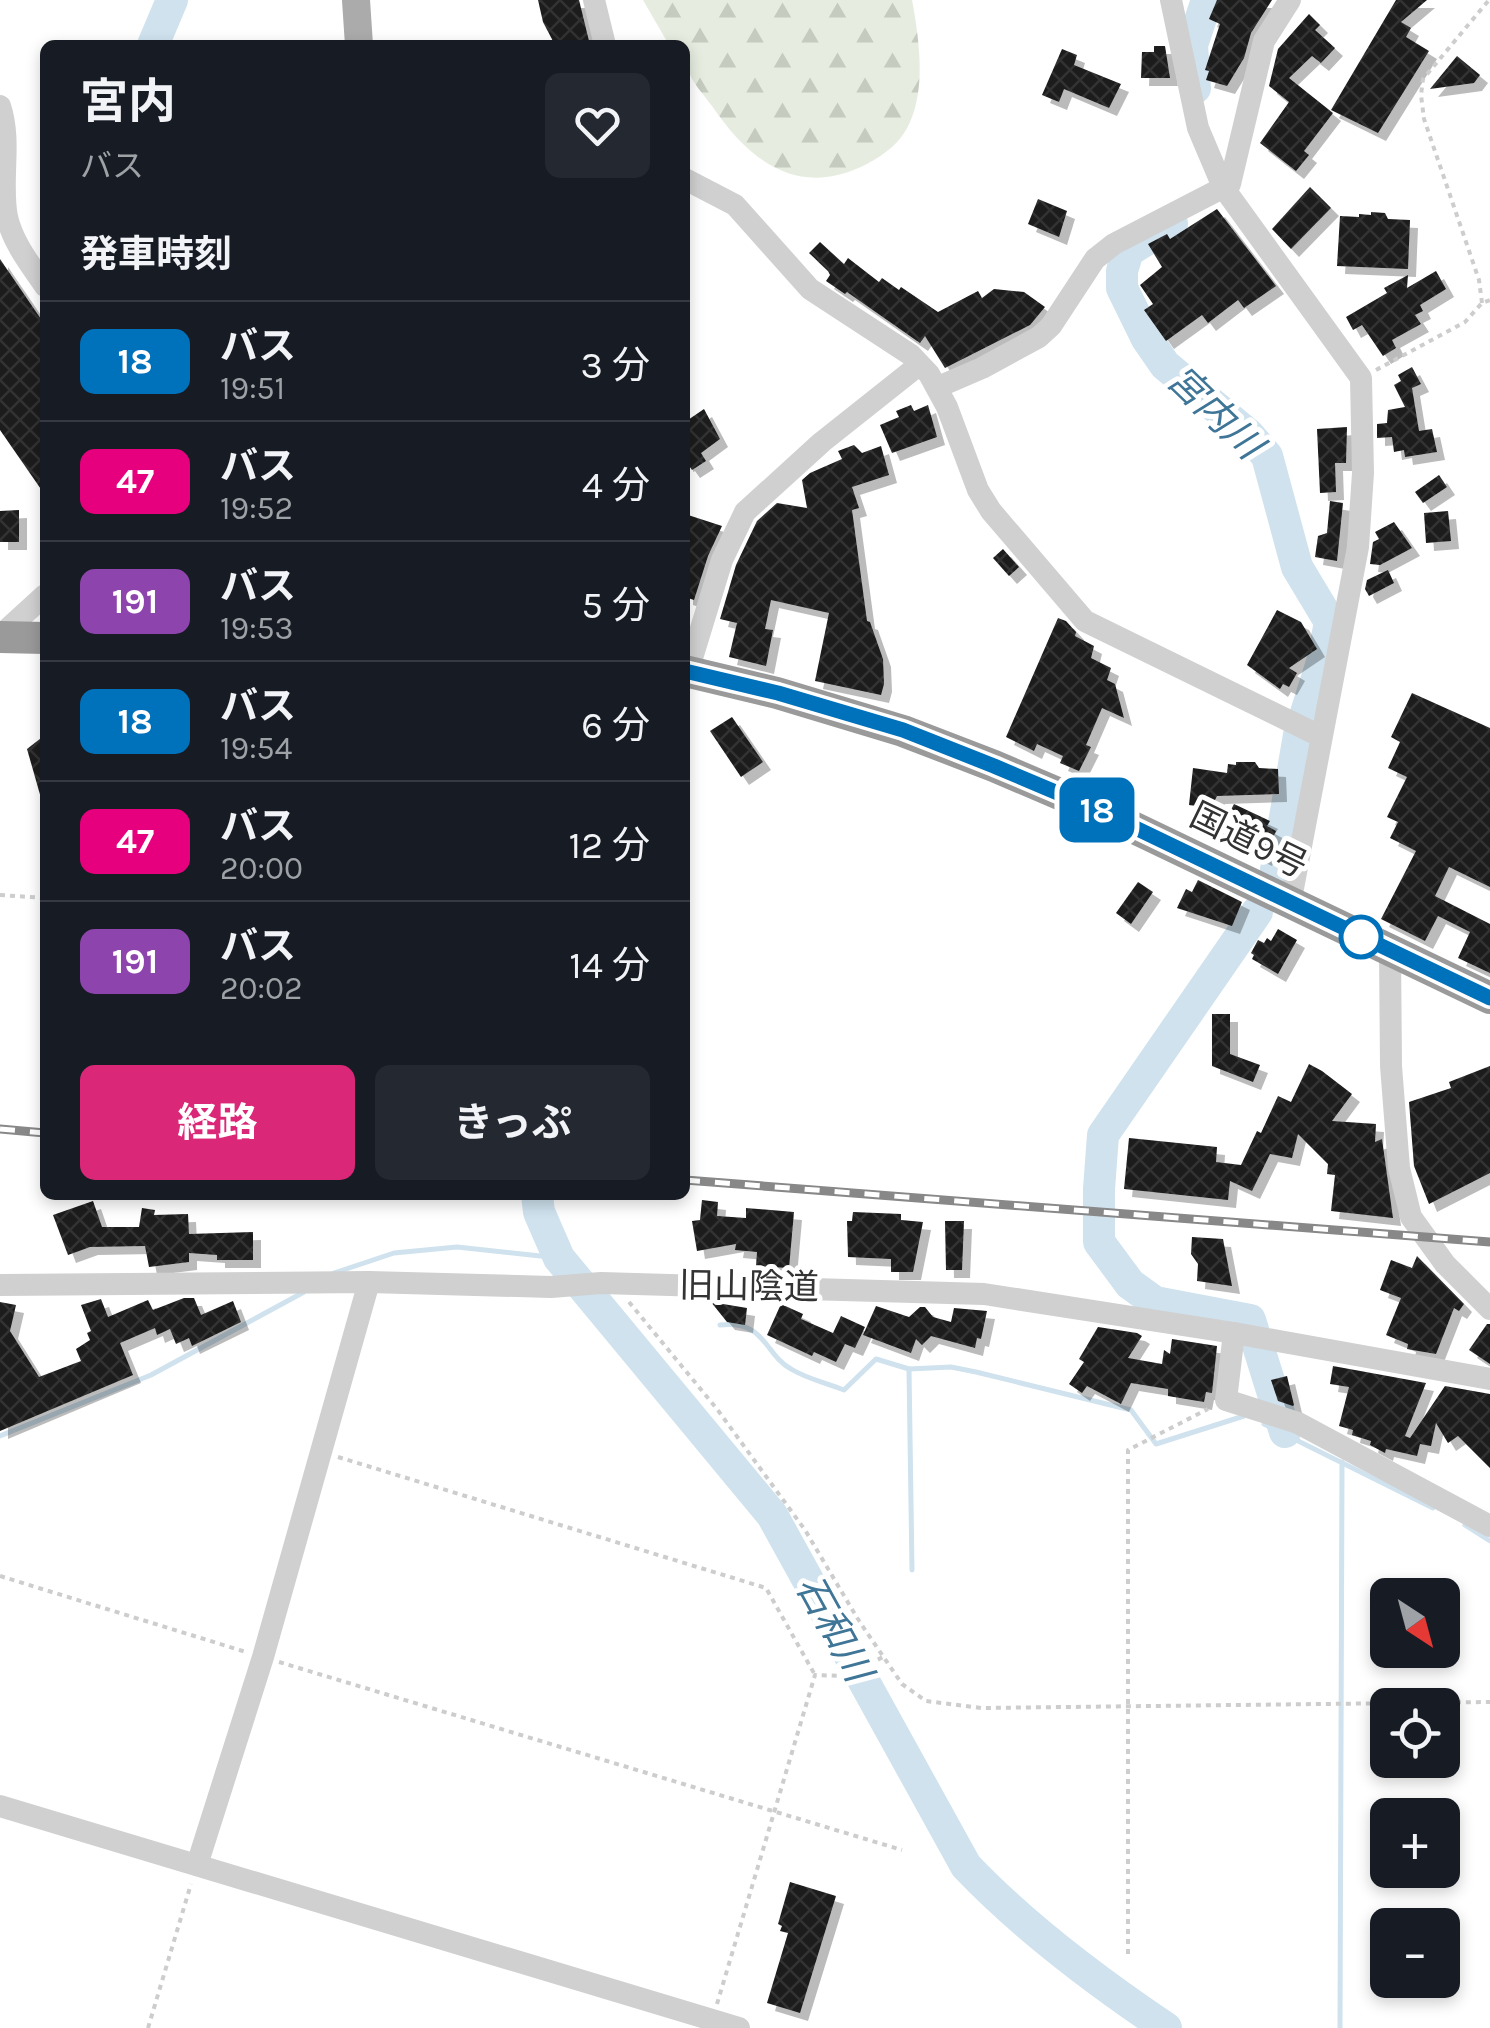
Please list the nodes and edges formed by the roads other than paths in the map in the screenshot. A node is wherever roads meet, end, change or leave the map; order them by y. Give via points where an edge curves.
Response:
1 (356, 0) edge
2 (594, 0) edge
3 (1170, 0) edge
4 (1290, 0) edge
5 (359, 40) edge
6 (604, 40) edge
7 (0, 106) edge
8 (690, 181) edge
9 (1223, 186) junction
10 (40, 279) edge
11 (919, 364) junction
12 (938, 388) junction
13 (40, 601) edge
14 (0, 637) edge
15 (40, 638) edge
16 (690, 659) edge
17 (690, 672) edge
18 (1320, 736) junction
19 (1290, 904) junction
20 (1390, 951) junction
21 (1490, 998) edge
22 (368, 1282) junction
23 (0, 1285) edge
24 (1490, 1310) edge
25 (1234, 1333) junction
26 (1490, 1379) edge
27 (1490, 1526) edge
28 (0, 1806) edge
29 (197, 1864) junction
30 (739, 2028) edge

1 - 5 main road
2 - 6 street
3 - 9 street via 1198,128
4 - 9 street via 1264,41 1233,178
7 - 10 street via 6,212 14,240
8 - 11 street via 735,205 810,289
9 - 12 street via 1114,244 1039,337
9 - 18 street via 1361,378 1358,547
11 - 12 street
11 - 16 street via 744,512
12 - 18 street via 978,490 1076,613
13 - 14 street
14 - 15 highway
17 - 19 highway, 国道9号 via 903,730 1098,810
18 - 19 street
19 - 20 highway, 国道9号
20 - 21 highway, 国道9号
20 - 24 street via 1399,1168 1411,1216
22 - 23 street, 旧山陰道
22 - 25 street, 旧山陰道 via 984,1294
22 - 29 street via 263,1658
25 - 26 street, 旧山陰道
25 - 27 street via 1226,1400 1298,1423
28 - 29 street
29 - 30 street

